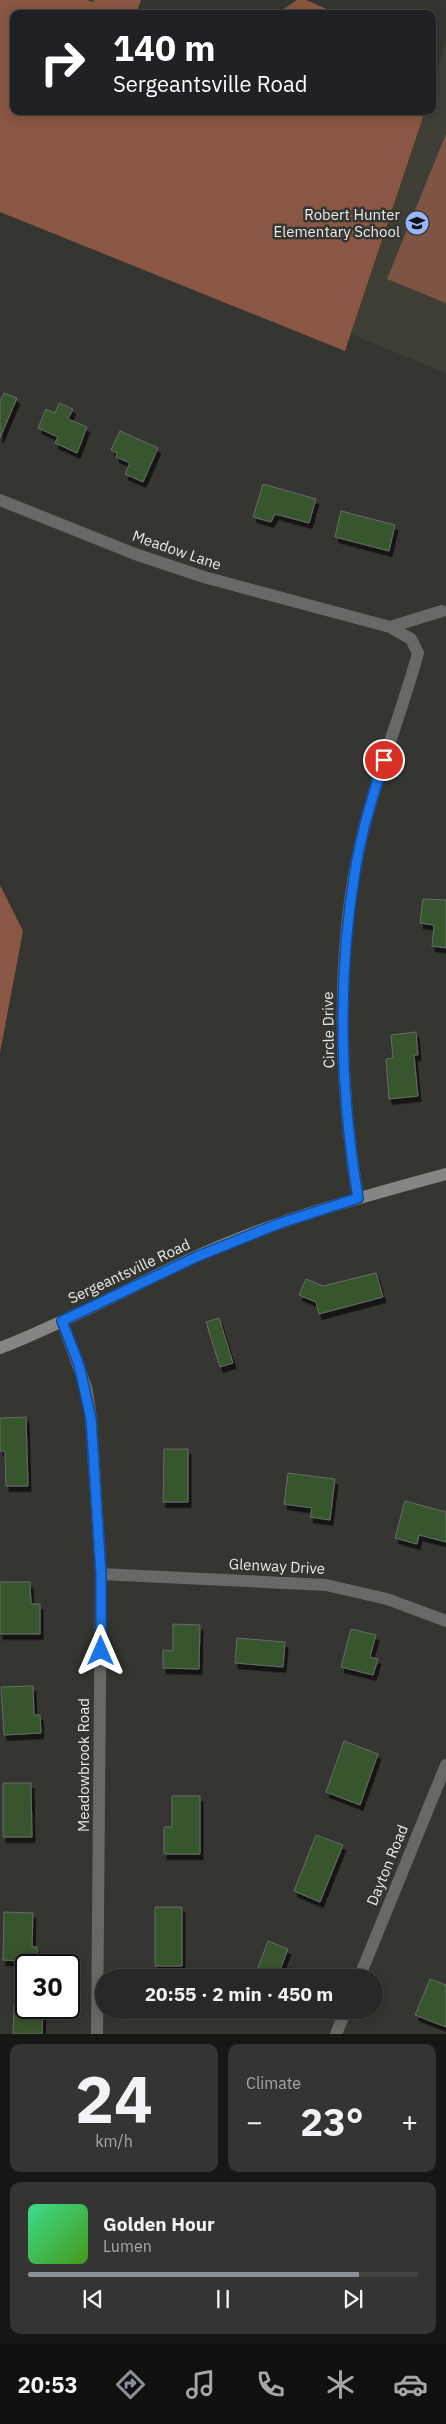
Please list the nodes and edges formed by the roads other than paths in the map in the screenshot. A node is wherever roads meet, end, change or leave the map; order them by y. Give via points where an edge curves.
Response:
1 (0, 500) edge
2 (442, 611) dead end
3 (349, 616) joint
4 (390, 627) junction
5 (446, 1174) edge
6 (358, 1198) junction
7 (62, 1321) junction
8 (0, 1348) edge
9 (101, 1574) junction
10 (446, 1620) edge
11 (446, 1765) edge
12 (363, 1969) edge
13 (342, 2019) edge
14 (97, 2034) edge
15 (336, 2034) edge

1 - 3 street, Meadow Lane via 168,565
2 - 4 street
3 - 4 street, Circle Drive
4 - 6 street, Circle Drive via 411,639 418,653 363,831 348,925 344,982 346,1103 348,1139
5 - 6 main road, Sergeantsville Road
6 - 7 main road, Sergeantsville Road via 278,1224 196,1257
7 - 8 main road, Sergeantsville Road
7 - 9 street, Meadowbrook Road via 86,1390 91,1419
9 - 10 street, Glenway Drive via 326,1585 365,1593
9 - 14 street, Meadowbrook Road
11 - 12 street, Dayton Road
13 - 15 street

